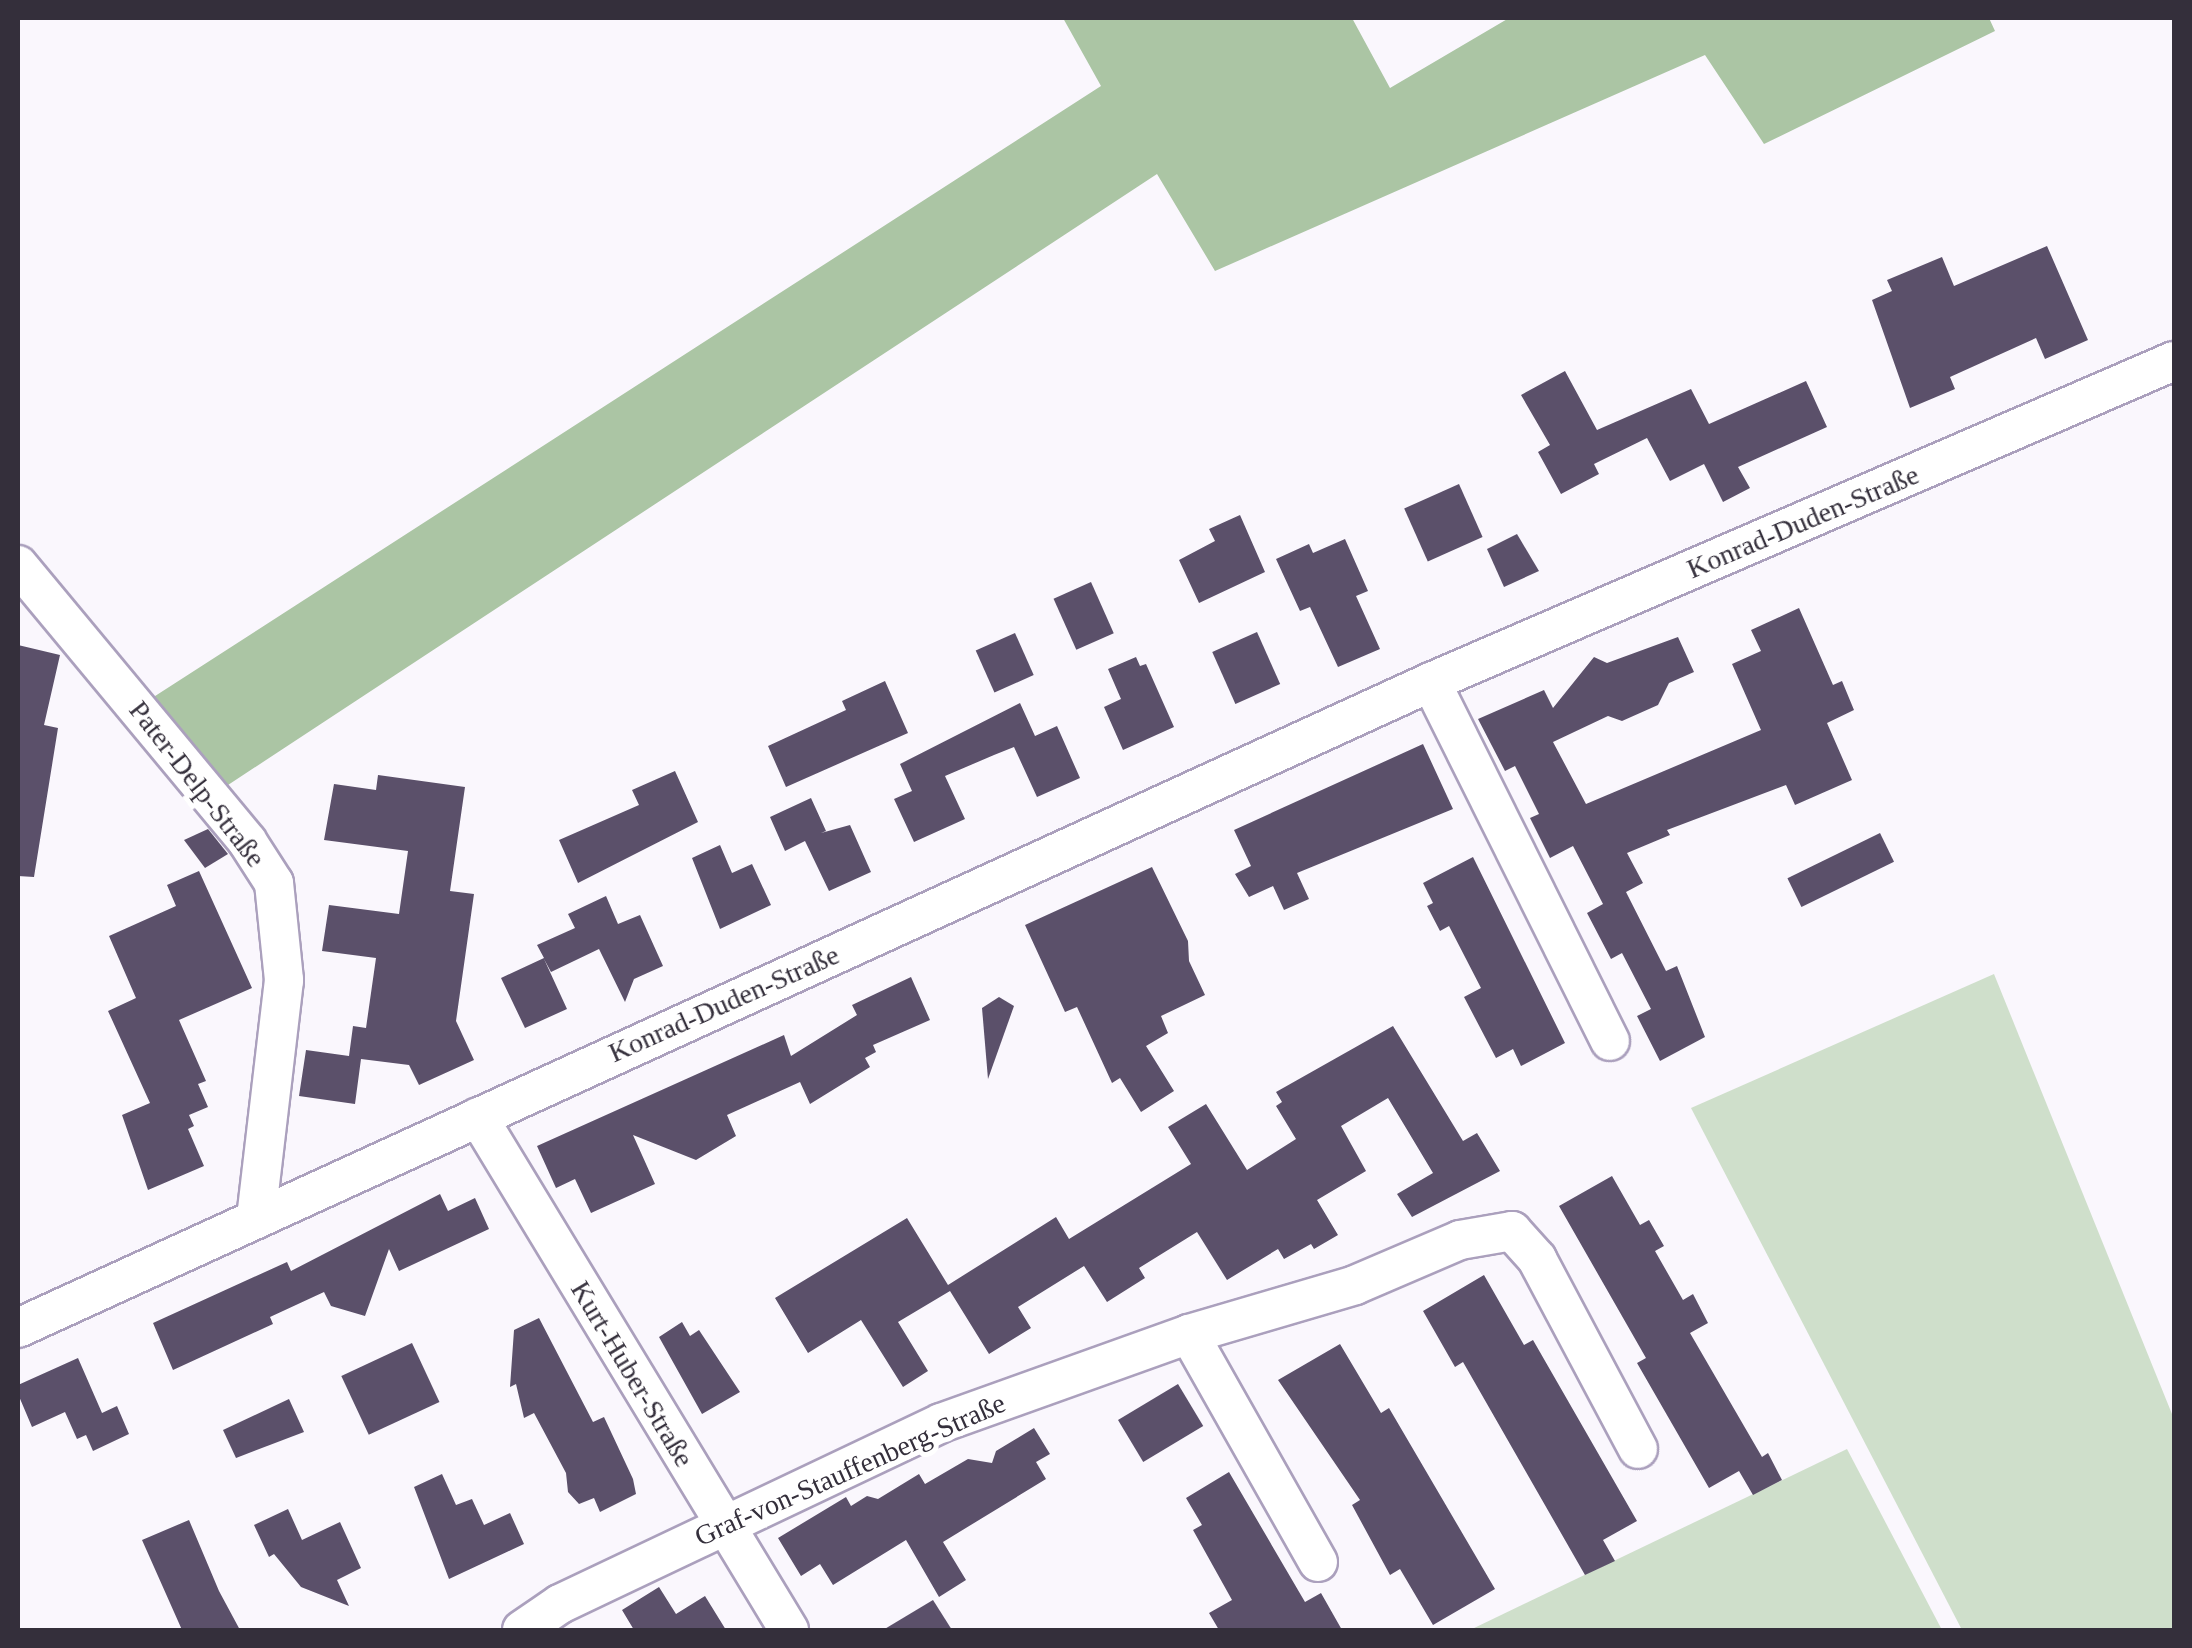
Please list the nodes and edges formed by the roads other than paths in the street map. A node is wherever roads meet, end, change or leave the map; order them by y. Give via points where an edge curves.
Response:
1 (2174, 361) edge
2 (18, 565) edge
3 (1431, 682) junction
4 (1610, 1041) dead end
5 (478, 1117) junction
6 (256, 1219) junction
7 (18, 1328) edge
8 (1189, 1334) junction
9 (1638, 1449) dead end
10 (722, 1525) junction
11 (1318, 1562) dead end
12 (522, 1630) edge
13 (789, 1630) edge

1 - 3 street, Konrad-Duden-Straße
2 - 6 street, Pater-Delp-Straße via 274,883 284,980
3 - 4 street
3 - 5 street, Konrad-Duden-Straße
5 - 6 street, Konrad-Duden-Straße
5 - 10 street, Kurt-Huber-Straße
6 - 7 street, Konrad-Duden-Straße
8 - 9 street, Graf-von-Stauffenberg-Straße via 1355,1284 1460,1240 1512,1231 1537,1260
8 - 10 street, Graf-von-Stauffenberg-Straße via 940,1423
8 - 11 street
10 - 12 street, Graf-von-Stauffenberg-Straße via 560,1604
10 - 13 street, Kurt-Huber-Straße

